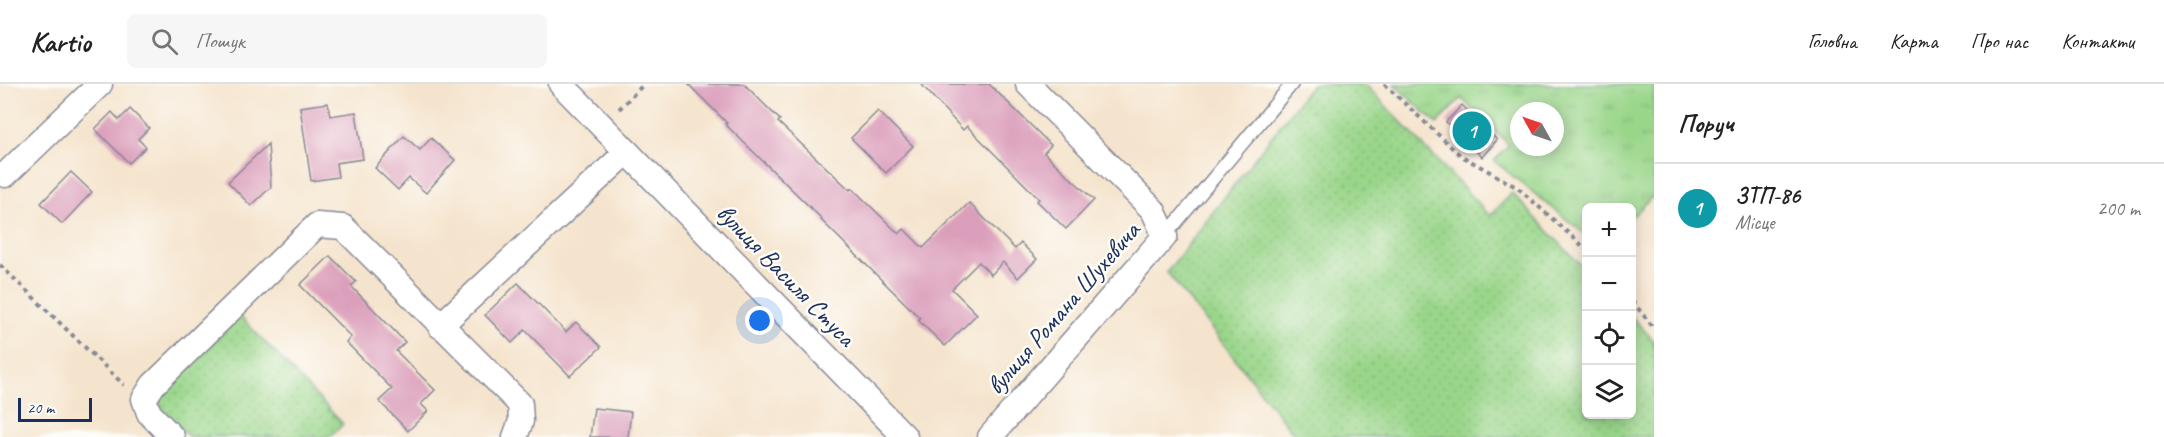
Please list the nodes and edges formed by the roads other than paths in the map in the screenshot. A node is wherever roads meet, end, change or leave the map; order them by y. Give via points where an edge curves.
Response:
1 (100, 84) edge
2 (561, 84) edge
3 (1028, 84) edge
4 (1292, 84) edge
5 (627, 152) junction
6 (3, 179) edge
7 (1165, 236) junction
8 (440, 326) junction
9 (172, 437) edge
10 (515, 437) edge
11 (905, 437) edge
12 (990, 437) edge

1 - 6 street
2 - 5 street, вулиця Василя Стуса
3 - 7 street, вулиця Романа Шухевича via 1153,210
4 - 7 lane
5 - 8 street
5 - 11 street, вулиця Василя Стуса
7 - 12 street, вулиця Романа Шухевича
8 - 9 street via 343,227 317,225 153,385 144,399 149,413
8 - 10 street via 520,404 521,421

